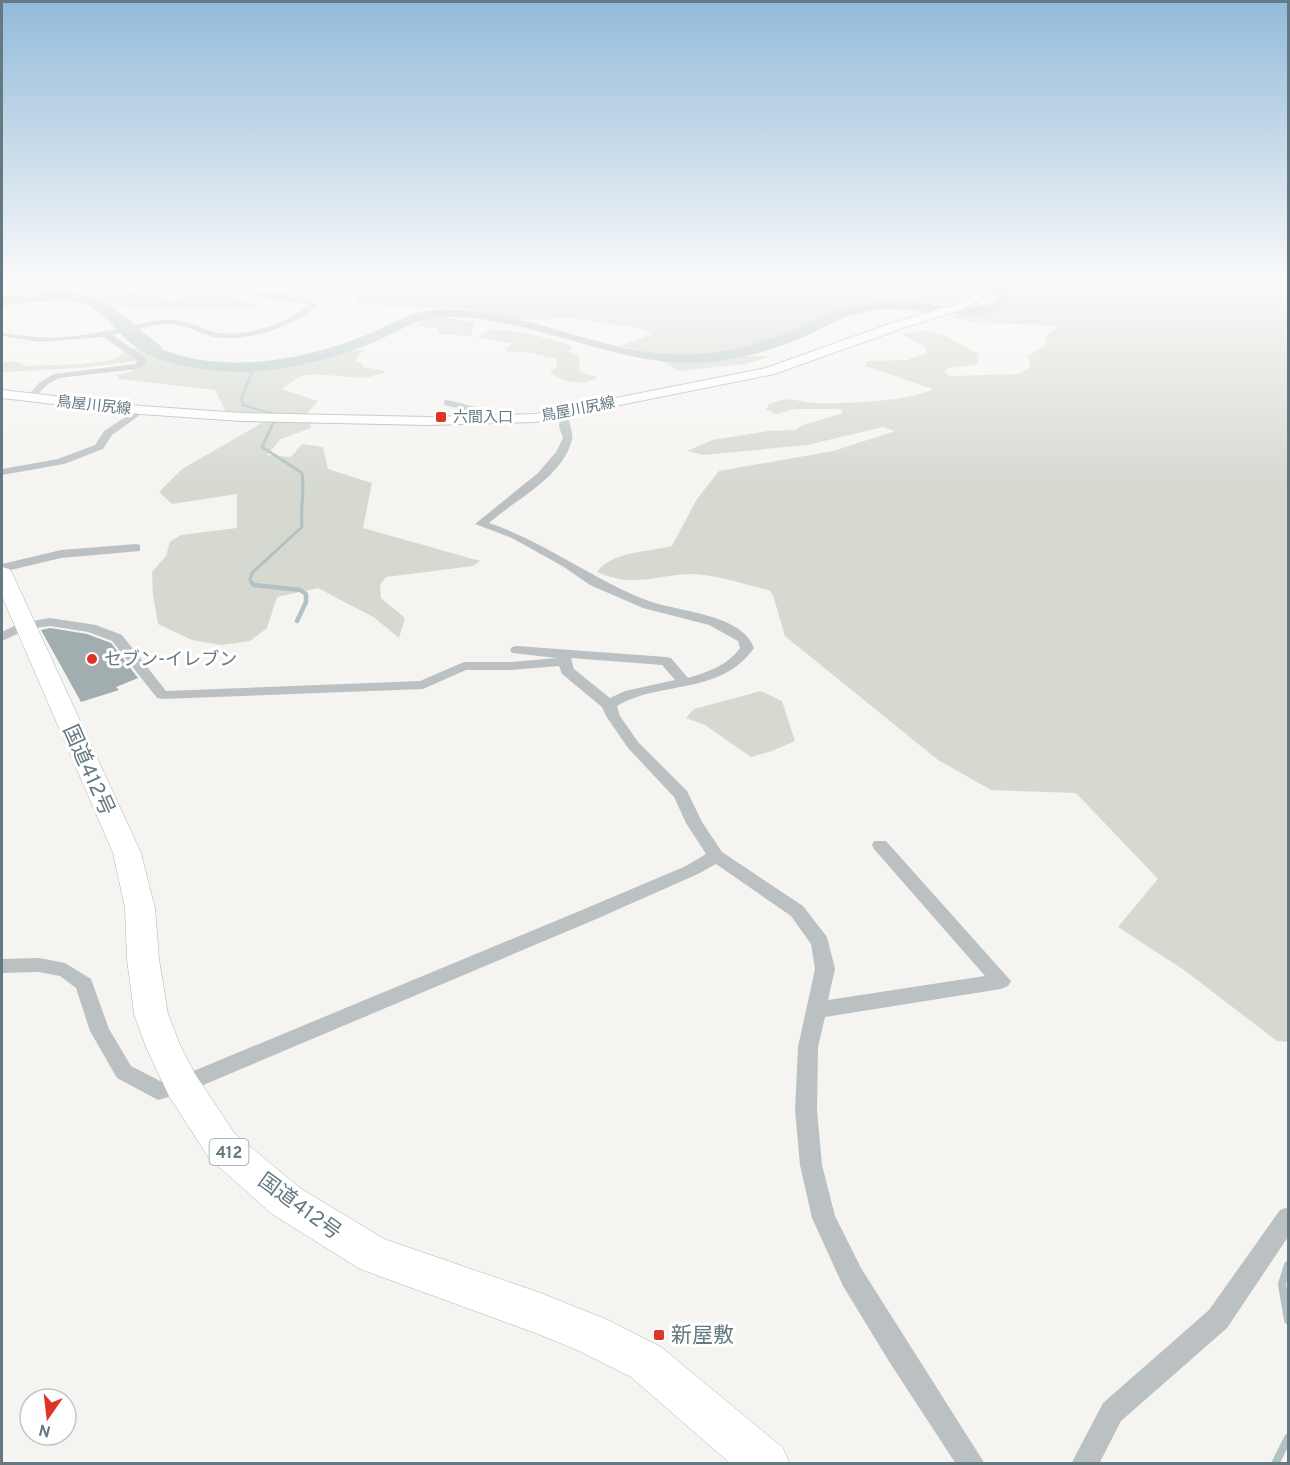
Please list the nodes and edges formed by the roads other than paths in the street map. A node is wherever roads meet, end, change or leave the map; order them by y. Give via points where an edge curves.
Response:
1 (132, 351) edge
2 (824, 351) edge
3 (2, 394) edge
4 (31, 398) junction
5 (447, 403) dead end
6 (141, 410) junction
7 (562, 413) junction
8 (482, 421) junction
9 (2, 472) edge
10 (136, 548) dead end
11 (2, 568) edge
12 (2, 573) edge
13 (13, 631) edge
14 (517, 650) dead end
15 (563, 657) junction
16 (684, 682) junction
17 (609, 705) junction
18 (880, 845) dead end
19 (716, 856) junction
20 (2, 966) edge
21 (816, 1010) junction
22 (182, 1085) junction
23 (1288, 1218) edge
24 (767, 1464) edge
25 (972, 1464) edge
26 (1084, 1464) edge

1 - 4 street via 142,363 57,376 39,386
2 - 7 main road, 鳥屋川尻線 via 769,371
3 - 4 main road, 鳥屋川尻線
4 - 6 main road, 鳥屋川尻線
5 - 8 street via 473,409
6 - 8 main road, 鳥屋川尻線 via 218,416
6 - 9 street via 108,433 99,447 60,462
7 - 8 main road, 鳥屋川尻線
7 - 16 street via 568,438 550,469 481,524 516,536 594,582 648,605 714,622 744,639 744,657
10 - 11 street via 61,554
12 - 13 highway, 国道412号 / 412
13 - 15 street via 50,622 91,628 117,638 162,695 423,685 464,666 512,666
13 - 22 highway, 国道412号 / 412 via 127,853 140,908 151,1014
14 - 15 street
15 - 16 street via 666,661
15 - 17 street via 567,671
16 - 17 street via 627,695
17 - 19 street via 633,745 681,795
18 - 21 street via 1001,981
19 - 21 street via 797,911 820,942 825,969
19 - 22 street via 609,906
20 - 22 street via 39,965 64,970 84,984 100,1031 124,1072 158,1091
21 - 25 street via 808,1047 806,1110 812,1165 824,1218 852,1277
22 - 24 highway, 国道412号 / 412 via 222,1146 286,1201 324,1227 374,1255 549,1317 646,1362
23 - 26 street via 1218,1319 1112,1412

